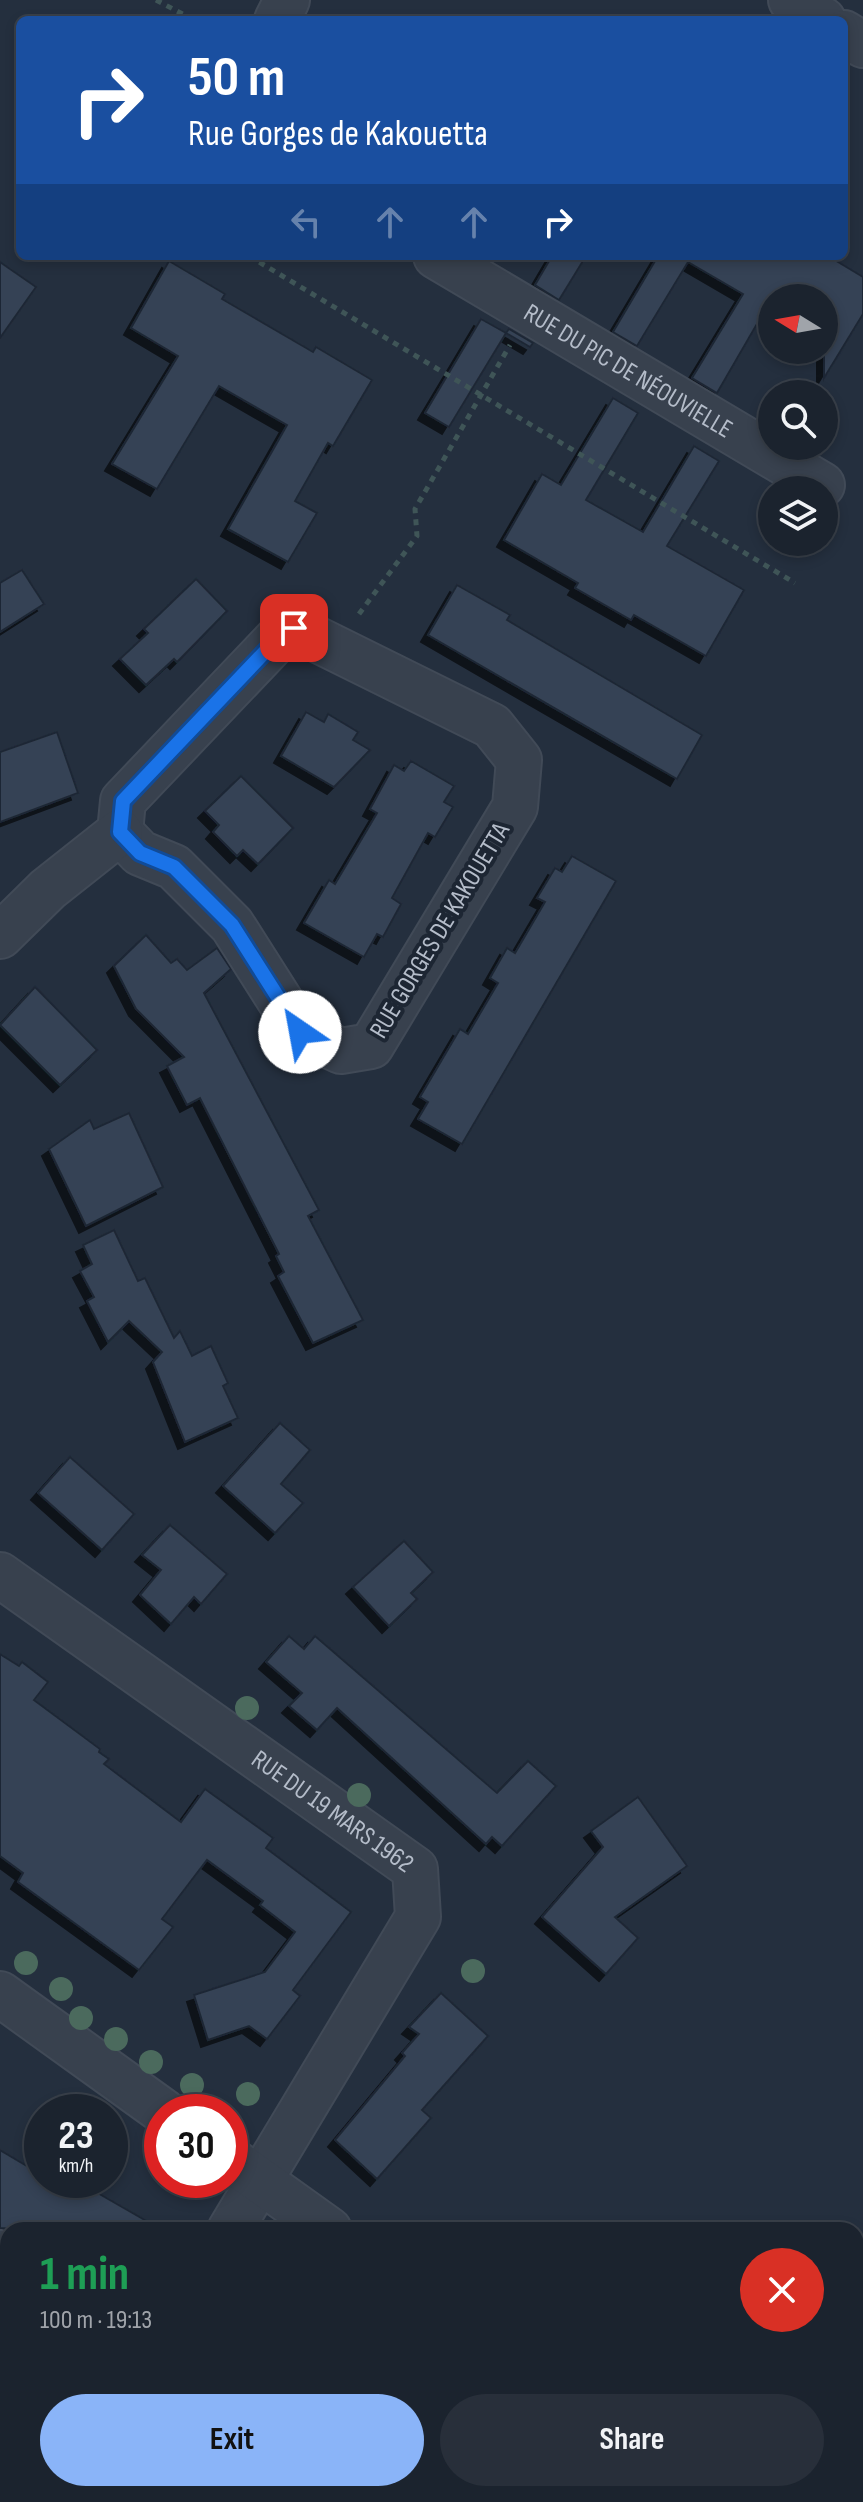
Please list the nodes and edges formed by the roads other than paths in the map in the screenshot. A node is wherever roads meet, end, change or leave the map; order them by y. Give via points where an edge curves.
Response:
1 (791, 0) edge
2 (817, 16) edge
3 (443, 260) edge
4 (807, 476) edge
5 (120, 832) junction
6 (0, 936) edge
7 (0, 1575) edge
8 (0, 1994) edge
9 (144, 2098) edge
10 (248, 2166) edge
11 (248, 2172) edge
12 (238, 2198) edge
13 (232, 2222) edge
14 (318, 2222) edge

1 - 2 street
3 - 4 street, RUE DU PIC DE NÉOUVIELLE
5 - 5 street, RUE GORGES DE KAKOUETTA via 140,853 174,867 232,925 300,1032 341,1051 371,1046 515,807 519,760 492,726 294,628 281,635 123,801
5 - 6 street via 48,889
7 - 10 street, RUE DU 19 MARS 1962 via 415,1869 418,1917
8 - 9 street
11 - 14 street
12 - 13 street

